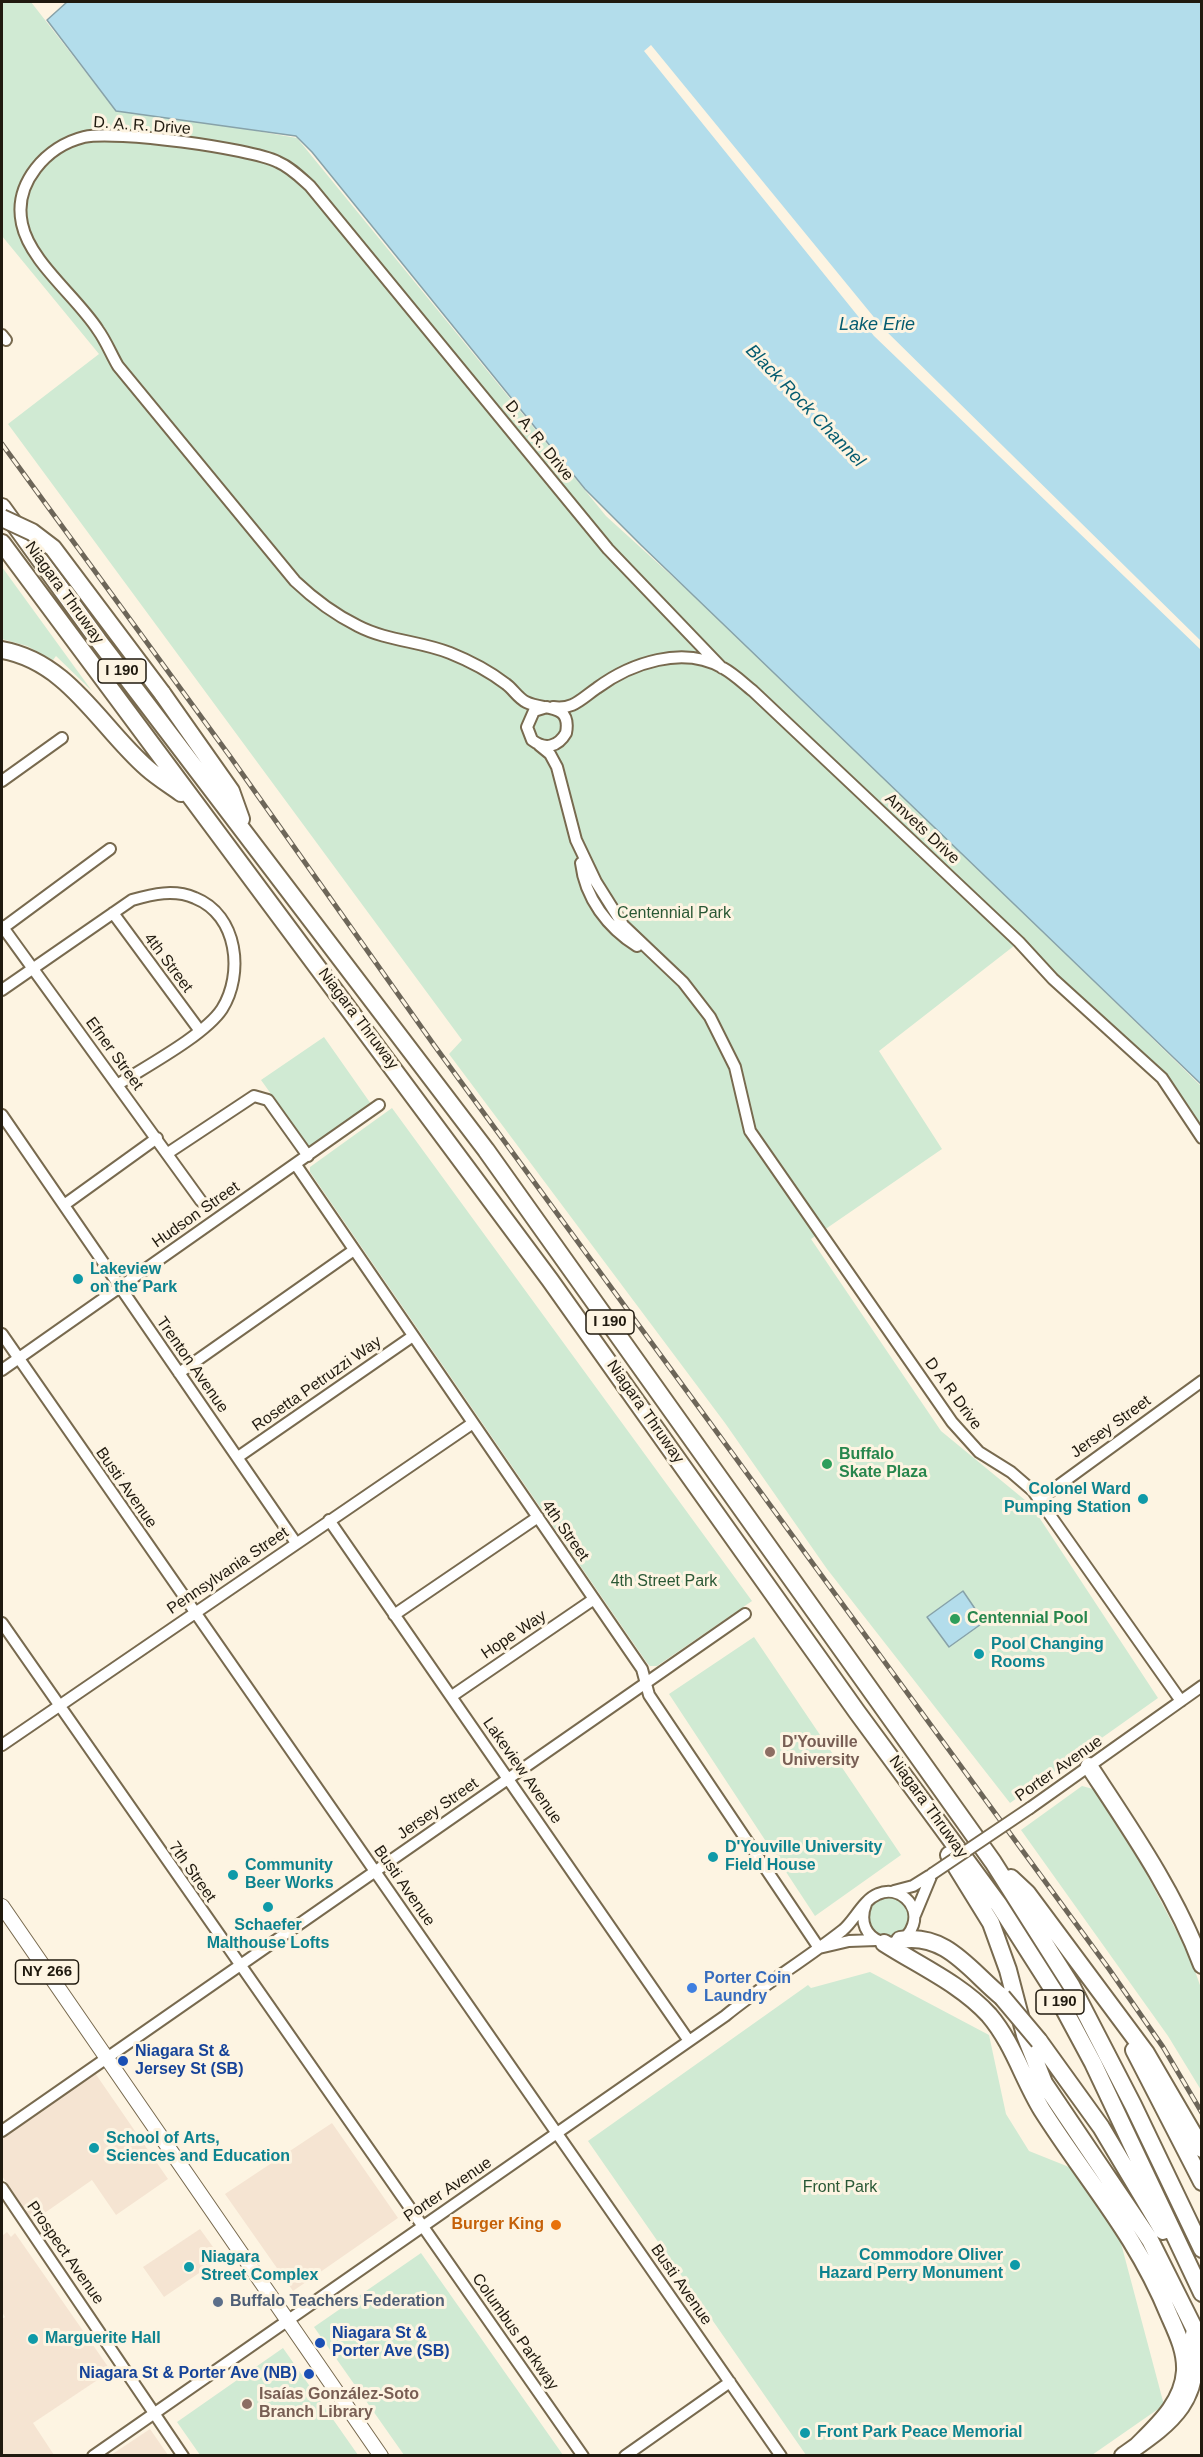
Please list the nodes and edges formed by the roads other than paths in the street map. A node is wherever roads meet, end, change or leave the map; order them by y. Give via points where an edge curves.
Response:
1 (2, 507) edge
2 (2, 518) edge
3 (2, 543) edge
4 (2, 650) edge
5 (722, 668) junction
6 (521, 699) junction
7 (575, 705) junction
8 (549, 707) junction
9 (527, 727) junction
10 (566, 732) junction
11 (62, 738) dead end
12 (535, 742) junction
13 (557, 766) junction
14 (2, 781) edge
15 (195, 803) junction
16 (246, 833) junction
17 (110, 849) dead end
18 (116, 911) junction
19 (2, 927) edge
20 (32, 969) junction
21 (2, 990) edge
22 (200, 1030) junction
23 (117, 1085) junction
24 (379, 1105) dead end
25 (2, 1114) edge
26 (157, 1138) junction
27 (1202, 1138) edge
28 (168, 1153) junction
29 (308, 1156) junction
30 (296, 1165) junction
31 (201, 1201) dead end
32 (64, 1204) junction
33 (354, 1250) junction
34 (119, 1287) junction
35 (2, 1334) edge
36 (413, 1336) junction
37 (18, 1359) junction
38 (2, 1370) edge
39 (179, 1373) junction
40 (1202, 1381) edge
41 (473, 1423) junction
42 (238, 1457) junction
43 (1040, 1499) junction
44 (537, 1517) junction
45 (329, 1520) junction
46 (296, 1543) junction
47 (594, 1599) junction
48 (195, 1612) junction
49 (394, 1614) junction
50 (745, 1614) dead end
51 (2, 1623) edge
52 (645, 1683) junction
53 (1202, 1686) edge
54 (452, 1696) junction
55 (1181, 1701) junction
56 (57, 1706) junction
57 (857, 1712) junction
58 (2, 1745) edge
59 (1089, 1766) junction
60 (509, 1778) junction
61 (993, 1862) junction
62 (375, 1871) junction
63 (932, 1874) junction
64 (890, 1891) junction
65 (866, 1904) junction
66 (2, 1906) edge
67 (914, 1918) junction
68 (887, 1941) junction
69 (819, 1948) junction
70 (240, 1965) junction
71 (1202, 1965) edge
72 (1125, 2026) junction
73 (689, 2041) junction
74 (107, 2057) junction
75 (2, 2131) edge
76 (558, 2134) junction
77 (1202, 2149) edge
78 (1202, 2182) edge
79 (2, 2188) edge
80 (422, 2226) junction
81 (1202, 2249) edge
82 (1200, 2290) edge
83 (1184, 2308) junction
84 (288, 2319) junction
85 (1202, 2344) edge
86 (730, 2382) junction
87 (153, 2414) junction
88 (1137, 2446) junction
89 (93, 2456) edge
90 (183, 2456) edge
91 (381, 2456) edge
92 (583, 2456) edge
93 (625, 2456) edge
94 (781, 2456) edge
95 (1122, 2456) edge

1 - 16 highway, Niagara Thruway / I 190
2 - 16 highway, bridge via 32,532 53,548 231,791
3 - 15 highway, Niagara Thruway / I 190
4 - 15 highway via 37,662 54,673 86,701 147,768
5 - 6 street, D. A. R. Drive via 608,549 296,173 264,156 116,136 84,137 51,153 35,169 23,192 20,208 26,236 98,330 118,366 296,581 316,601 360,627 450,653 494,675
5 - 7 street, Amvets Drive via 696,660 653,661 615,676
5 - 27 street, Amvets Drive via 753,691 1019,942 1053,979 1162,1078
6 - 8 street, D. A. R. Drive
6 - 9 street
7 - 8 street via 564,709
7 - 10 street
8 - 9 street via 534,711
8 - 10 street via 564,717
9 - 12 street
10 - 12 street via 552,746
10 - 13 street
11 - 14 street
12 - 13 street
13 - 43 street, D A R Drive via 580,853 613,910 653,956 683,982 713,1021 735,1067 750,1131 965,1438
15 - 57 highway, Niagara Thruway / I 190 via 550,1280
16 - 61 highway, Niagara Thruway / I 190 via 493,1160
17 - 19 street
18 - 20 street
18 - 22 street, 4th Street
18 - 22 street via 132,900 153,894 180,894 207,904 227,927 235,958 230,991 215,1019
19 - 20 street, Efner Street
20 - 21 street
20 - 23 street, Efner Street
22 - 23 street
23 - 26 street, Efner Street
24 - 29 street, Hudson Street
25 - 32 street, Trenton Avenue
26 - 28 street, Efner Street
26 - 32 street
28 - 29 street via 254,1096 268,1100
28 - 31 street, Efner Street
29 - 30 street, Hudson Street
30 - 33 street, 4th Street
30 - 34 street, Hudson Street
32 - 34 street, Trenton Avenue
33 - 36 street, 4th Street
33 - 39 street
34 - 37 street, Hudson Street
34 - 39 street, Trenton Avenue
35 - 37 street, Busti Avenue
36 - 41 street, 4th Street
36 - 42 street, Rosetta Petruzzi Way
37 - 38 street, Hudson Street
37 - 48 street, Busti Avenue
39 - 42 street, Trenton Avenue
40 - 43 street, Jersey Street
41 - 44 street, 4th Street
41 - 45 street, Pennsylvania Street
42 - 46 street, Trenton Avenue
43 - 55 street, D A R Drive
44 - 47 street, 4th Street
44 - 49 street
45 - 46 street, Pennsylvania Street
45 - 49 street, Lakeview Avenue
46 - 48 street, Pennsylvania Street
47 - 52 street, 4th Street via 642,1669
47 - 54 street, Hope Way
48 - 56 street, Pennsylvania Street
48 - 62 street, Busti Avenue
49 - 54 street, Lakeview Avenue
50 - 52 street, Jersey Street
51 - 56 street, 7th Street
52 - 60 street, Jersey Street
52 - 69 street, 4th Street via 649,1695
53 - 55 street, Porter Avenue
54 - 60 street, Lakeview Avenue
55 - 59 street, Porter Avenue
56 - 58 street, Pennsylvania Street
56 - 70 street, 7th Street
57 - 82 highway, Niagara Thruway / I 190 via 999,1905 1057,1996 1117,2111
57 - 83 highway via 871,1746 960,1870 991,1923 1044,2083 1134,2213
59 - 63 street, Porter Avenue, bridge
59 - 71 highway via 1156,1870
60 - 62 street, Jersey Street
60 - 73 street, Lakeview Avenue
61 - 72 highway via 1027,1893
61 - 81 highway, Niagara Thruway / I 190 via 1076,1994
62 - 70 street, Jersey Street
62 - 76 street, Busti Avenue
63 - 64 street, Porter Avenue via 906,1889
63 - 67 street
64 - 65 street, Porter Avenue via 872,1897
64 - 67 street via 904,1897 914,1910
65 - 68 street via 862,1920 865,1928
65 - 69 street, Porter Avenue
66 - 74 main road, NY 266
67 - 68 street via 908,1935
68 - 69 street, Porter Avenue via 849,1941
68 - 82 highway, bridge via 933,1941 952,1952 1002,1997 1101,2127 1175,2255
68 - 88 highway via 957,1988 994,2022 1009,2043 1043,2111 1106,2198 1147,2265 1182,2346 1185,2372 1173,2407
69 - 73 street, Porter Avenue
70 - 74 street, Jersey Street
70 - 80 street, 7th Street
72 - 77 highway via 1165,2083
72 - 78 highway via 1157,2098
73 - 76 street, Porter Avenue
74 - 75 street, Jersey Street
74 - 84 main road, NY 266
76 - 80 street, Porter Avenue
76 - 86 street, Busti Avenue
79 - 87 street, Prospect Avenue
80 - 84 street, Porter Avenue
80 - 92 street, Columbus Parkway
83 - 85 highway
83 - 88 highway via 1200,2358 1197,2386 1174,2422
84 - 87 street, Porter Avenue
84 - 91 main road, NY 266
86 - 93 street
86 - 94 street, Busti Avenue
87 - 89 street, Porter Avenue
87 - 90 street, Prospect Avenue
88 - 95 highway

